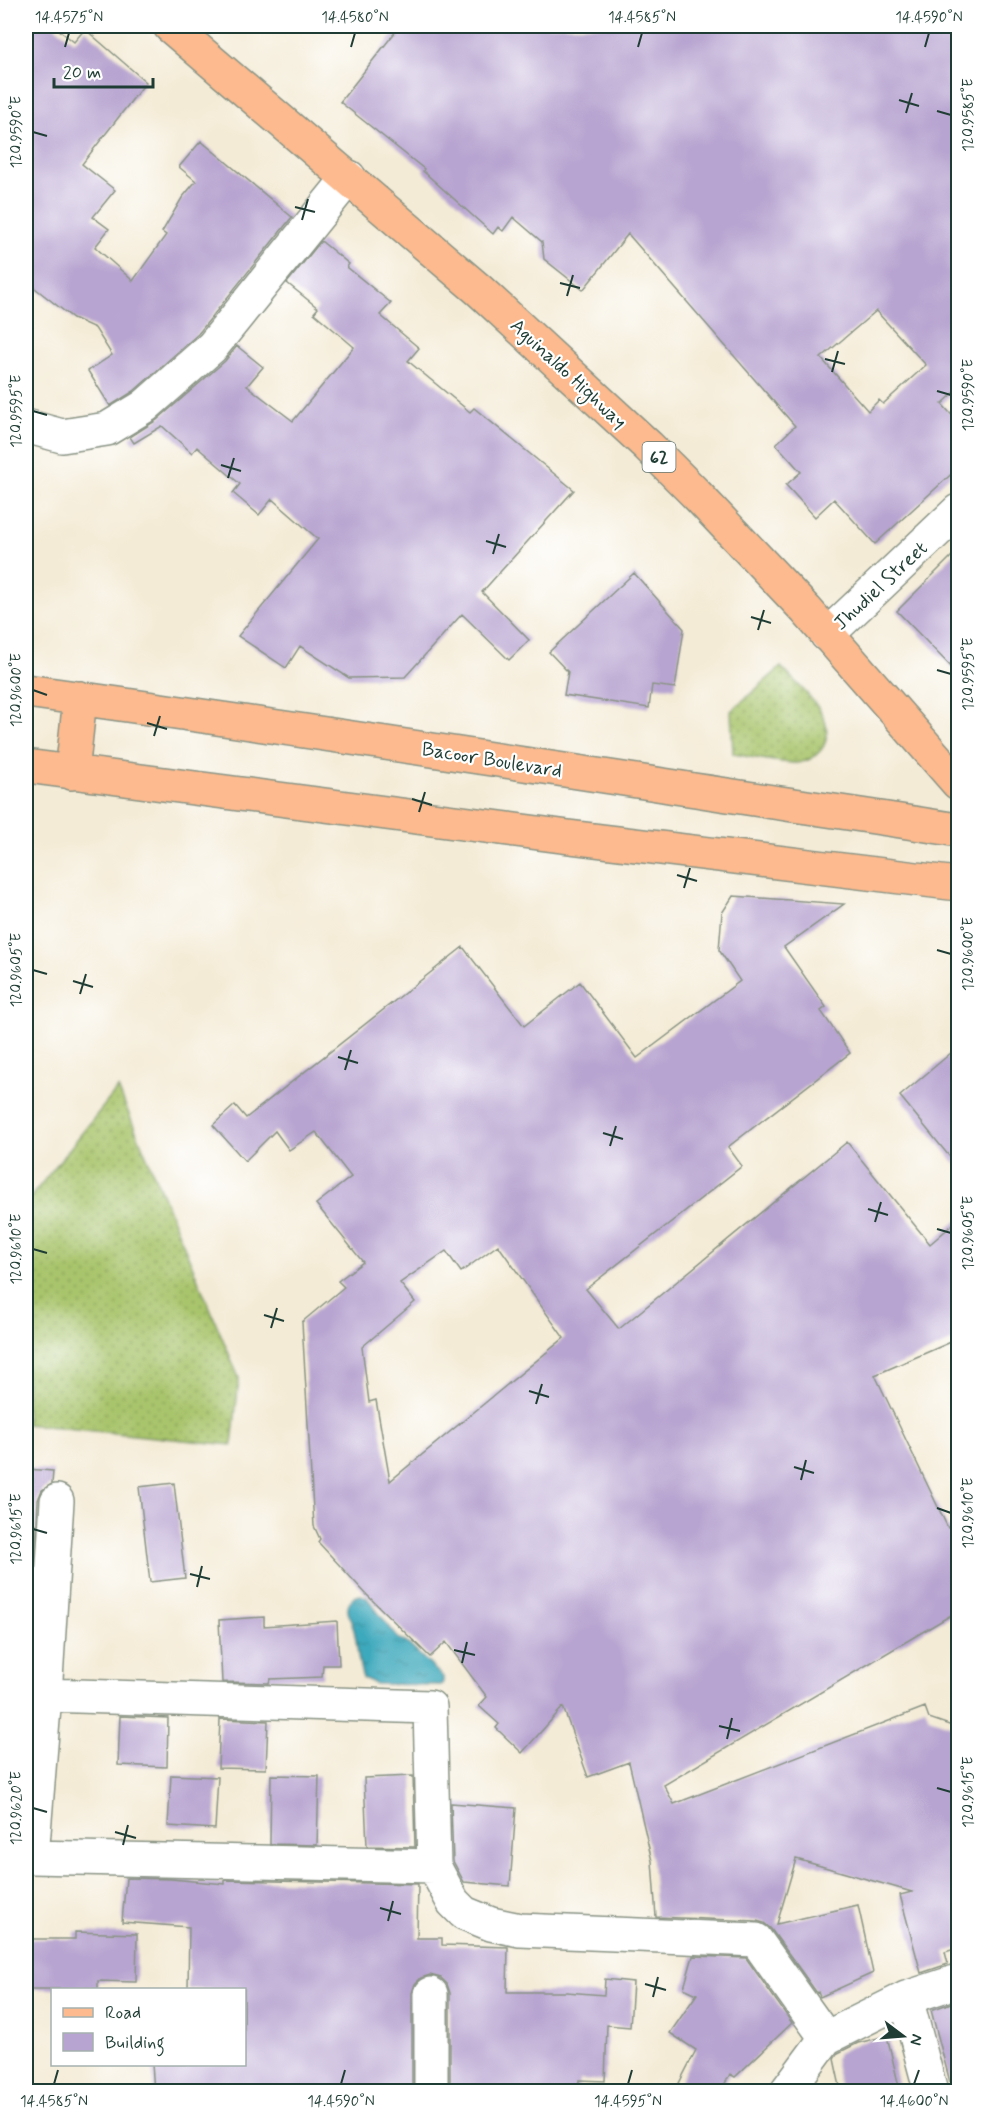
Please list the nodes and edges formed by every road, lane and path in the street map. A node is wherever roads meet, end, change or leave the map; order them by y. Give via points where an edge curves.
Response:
1 (170, 26) edge
2 (349, 177) junction
3 (26, 426) edge
4 (958, 511) edge
5 (828, 635) junction
6 (26, 691) edge
7 (80, 698) junction
8 (26, 766) edge
9 (72, 772) junction
10 (958, 783) edge
11 (958, 830) edge
12 (958, 884) edge
13 (57, 1501) dead end
14 (45, 1695) junction
15 (434, 1866) junction
16 (958, 1981) edge
17 (431, 1995) dead end
18 (906, 1998) junction
19 (826, 2038) junction
20 (431, 2091) edge
21 (786, 2091) edge
22 (931, 2091) edge

1 - 2 main road, Aguinaldo Highway / 62
2 - 3 street via 212,346 145,406 107,429 62,436
2 - 5 main road, Aguinaldo Highway / 62 via 648,446
4 - 5 street, Jhudiel Street
5 - 10 main road, Aguinaldo Highway / 62
6 - 7 main road, Bacoor Boulevard
7 - 9 main road
7 - 11 main road, Bacoor Boulevard
8 - 9 main road
9 - 12 main road
13 - 14 street
14 - 15 street via 430,1707
14 - 15 street via 32,1857
15 - 19 street via 453,1902 464,1913 491,1924 520,1929 756,1940
16 - 18 street
17 - 20 street
18 - 19 street
18 - 22 street
19 - 21 street

